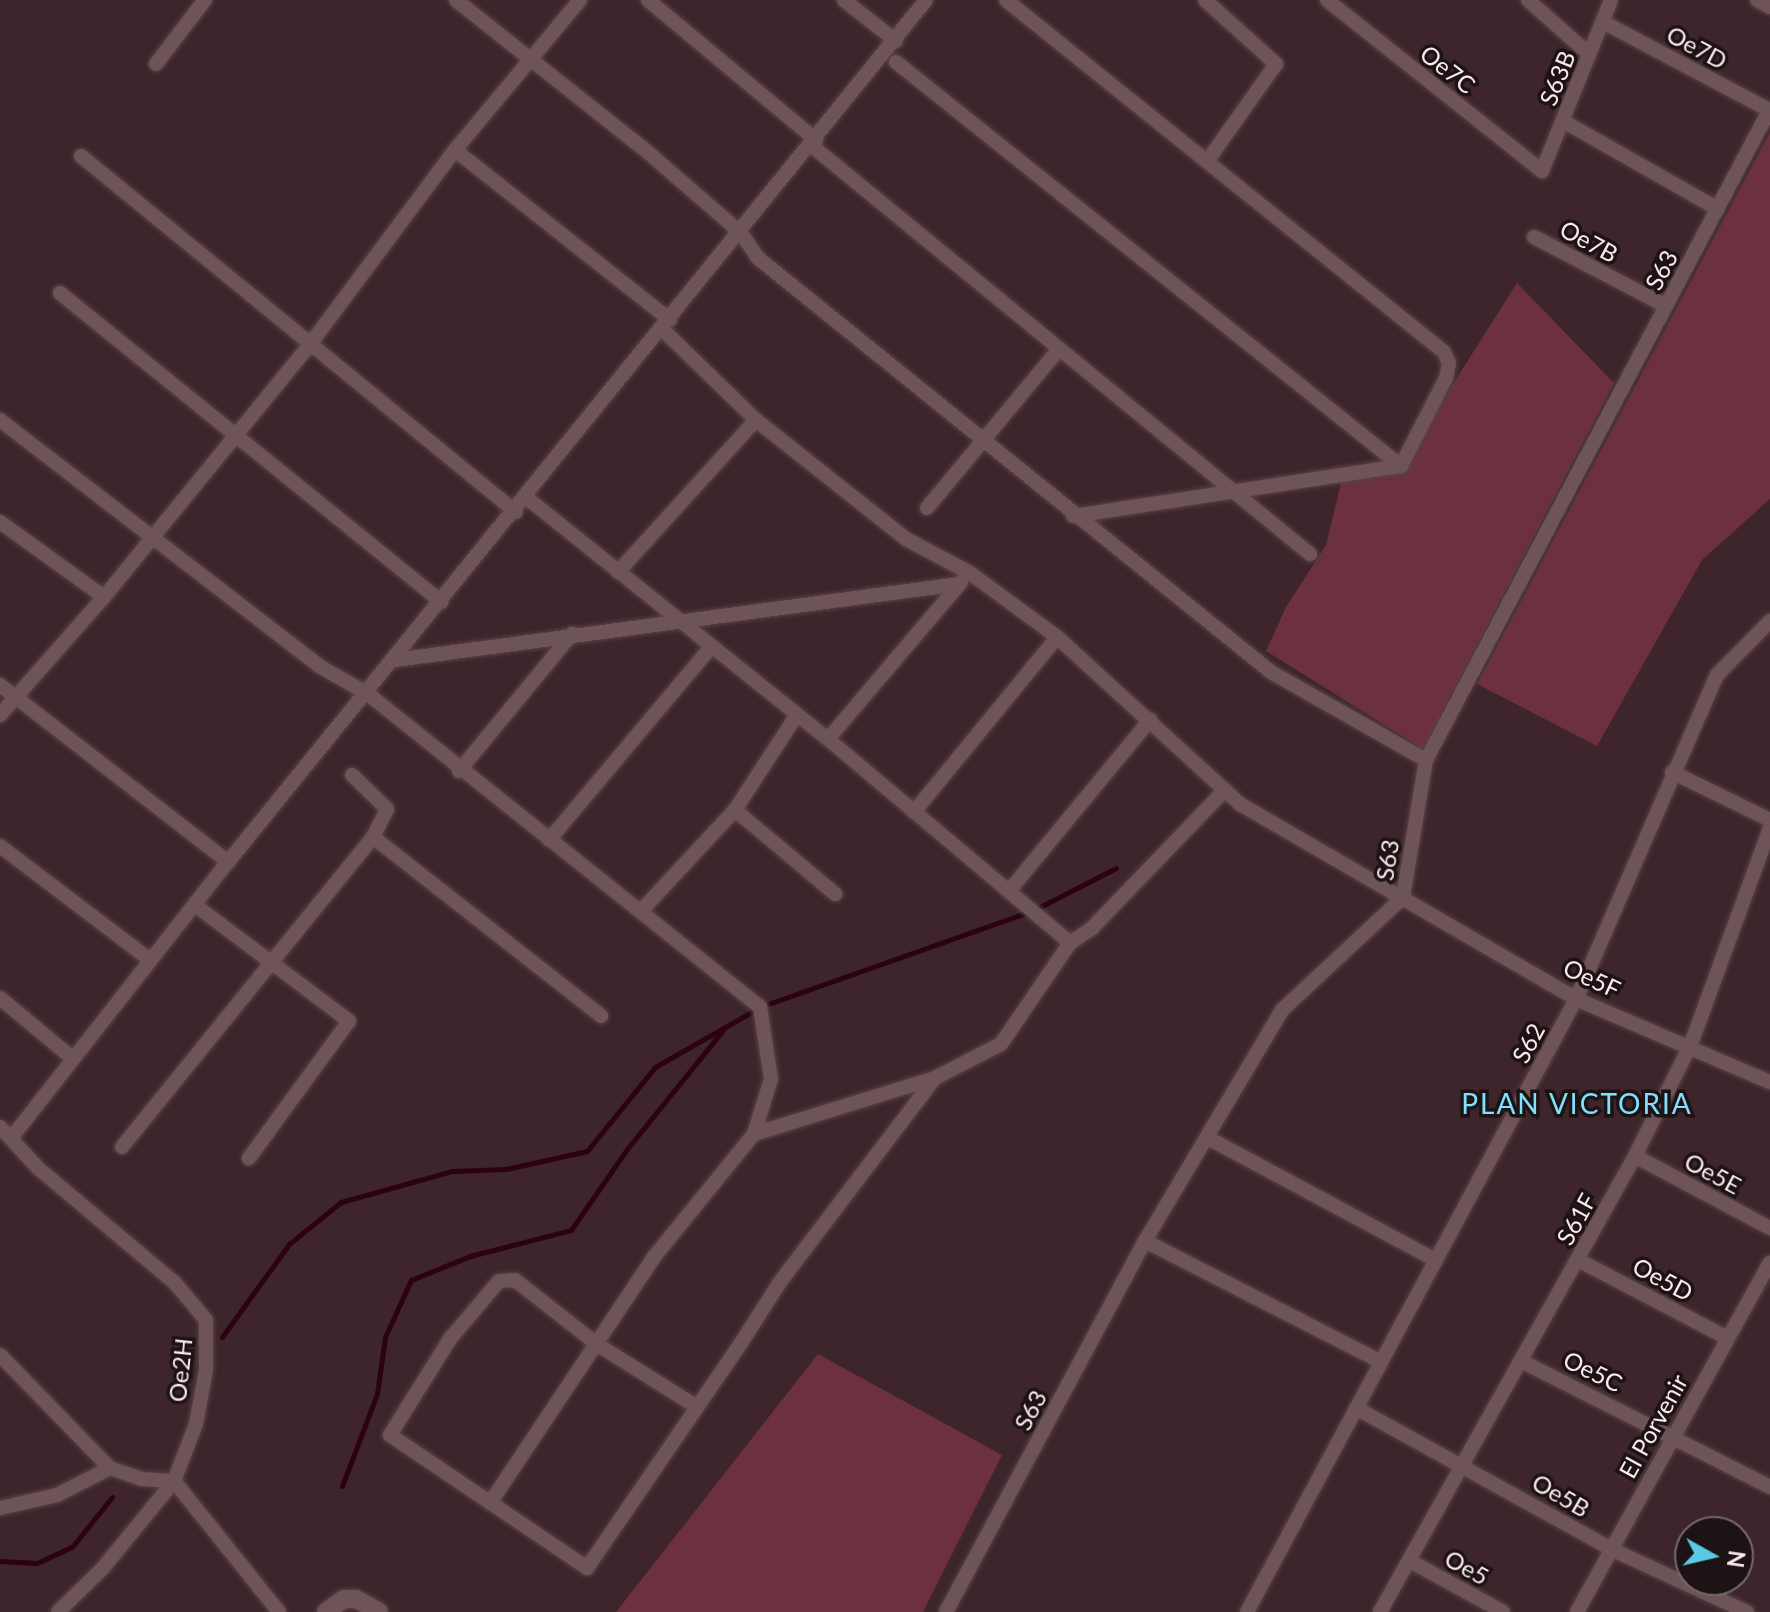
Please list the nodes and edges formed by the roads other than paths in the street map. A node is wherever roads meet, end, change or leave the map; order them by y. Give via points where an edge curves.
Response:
1 (205, 0) edge
2 (456, 0) edge
3 (580, 0) edge
4 (648, 0) edge
5 (844, 0) edge
6 (926, 0) edge
7 (1006, 0) edge
8 (1205, 0) edge
9 (1327, 0) edge
10 (1352, 0) edge
11 (1528, 0) edge
12 (1611, 0) edge
13 (1757, 0) edge
14 (1770, 7) edge
15 (1342, 13) junction
16 (1603, 22) junction
17 (896, 41) junction
18 (1589, 54) junction
19 (531, 60) junction
20 (896, 62) dead end
21 (156, 64) dead end
22 (1770, 110) edge
23 (1563, 121) junction
24 (814, 143) junction
25 (455, 150) junction
26 (81, 156) dead end
27 (1208, 160) junction
28 (1542, 171) joint
29 (1718, 209) junction
30 (741, 233) junction
31 (1534, 237) dead end
32 (60, 293) dead end
33 (1666, 306) junction
34 (666, 325) junction
35 (311, 343) junction
36 (1059, 349) junction
37 (0, 420) edge
38 (756, 420) junction
39 (237, 432) junction
40 (982, 440) junction
41 (1401, 466) junction
42 (1232, 491) junction
43 (527, 498) junction
44 (927, 508) dead end
45 (516, 512) junction
46 (1073, 516) junction
47 (0, 522) edge
48 (151, 536) junction
49 (1310, 554) dead end
50 (618, 572) junction
51 (970, 573) junction
52 (959, 584) junction
53 (104, 597) junction
54 (442, 602) junction
55 (678, 618) junction
56 (1770, 621) edge
57 (572, 634) junction
58 (1057, 637) junction
59 (712, 646) junction
60 (395, 660) junction
61 (0, 685) edge
62 (368, 694) junction
63 (18, 699) junction
64 (0, 715) edge
65 (796, 716) junction
66 (1150, 720) junction
67 (828, 739) junction
68 (1426, 760) junction
69 (459, 771) junction
70 (1672, 772) junction
71 (352, 775) dead end
72 (1225, 790) junction
73 (735, 810) junction
74 (914, 812) junction
75 (1770, 820) edge
76 (1770, 828) edge
77 (373, 837) junction
78 (549, 840) junction
79 (0, 846) edge
80 (228, 862) junction
81 (1009, 891) junction
82 (835, 894) dead end
83 (1403, 897) junction
84 (195, 905) junction
85 (641, 911) junction
86 (1070, 943) junction
87 (149, 959) junction
88 (272, 961) junction
89 (0, 998) edge
90 (1576, 999) junction
91 (601, 1016) dead end
92 (1691, 1044) junction
93 (72, 1058) junction
94 (935, 1078) junction
95 (1770, 1082) edge
96 (6, 1132) edge
97 (754, 1134) junction
98 (1208, 1138) junction
99 (122, 1147) dead end
100 (1635, 1156) junction
101 (249, 1158) dead end
102 (1770, 1228) edge
103 (1145, 1241) junction
104 (1436, 1260) junction
105 (1578, 1260) junction
106 (1770, 1263) edge
107 (1727, 1338) junction
108 (598, 1345) junction
109 (0, 1355) edge
110 (1381, 1362) junction
111 (1523, 1362) junction
112 (697, 1407) junction
113 (1356, 1408) junction
114 (1672, 1435) junction
115 (1466, 1464) junction
116 (110, 1468) junction
117 (174, 1481) junction
118 (1770, 1487) edge
119 (490, 1503) junction
120 (1, 1511) edge
121 (1611, 1549) junction
122 (1410, 1561) junction
123 (58, 1612) edge
124 (279, 1612) edge
125 (326, 1612) edge
126 (379, 1612) edge
127 (946, 1612) edge
128 (1247, 1612) edge
129 (1380, 1612) edge
130 (1503, 1612) edge
131 (1577, 1612) edge
132 (1747, 1612) edge

1 - 21 street
2 - 19 street
3 - 19 street
4 - 24 street
5 - 17 street
6 - 17 street
7 - 27 street
8 - 27 street via 1276,64
9 - 15 street, Oe7C
10 - 15 street
11 - 18 street
12 - 16 street, S63B
13 - 14 street
15 - 28 street, Oe7C
16 - 18 street, S63B
16 - 22 street, Oe7D
17 - 24 street
18 - 23 street, S63B
19 - 25 street
19 - 30 street
20 - 41 street
22 - 29 street, S63
23 - 28 street, S63B
23 - 29 street
24 - 30 street
24 - 36 street
25 - 34 street, Oe5F
25 - 35 street
26 - 35 street
27 - 41 street via 1444,352 1449,363 1446,378
29 - 33 street, S63
30 - 34 street
30 - 40 street via 758,258
31 - 33 street, Oe7B
32 - 39 street
33 - 68 street, S63
34 - 38 street, Oe5F
34 - 43 street
35 - 39 street
35 - 45 street
36 - 40 street
36 - 42 street
37 - 48 street
38 - 50 street
38 - 51 street, Oe5F via 906,539
39 - 48 street
39 - 54 street
40 - 44 street
40 - 46 street
41 - 42 street
42 - 46 street
42 - 49 street
43 - 45 street
43 - 50 street
45 - 54 street
46 - 68 street via 1271,672
47 - 53 street
48 - 53 street
48 - 62 street via 319,666
50 - 55 street
51 - 52 street
51 - 58 street, Oe5F
52 - 55 street
52 - 67 street
53 - 63 street
54 - 60 street
55 - 57 street
55 - 59 street
56 - 70 street, S62 via 1717,675
57 - 60 street
57 - 69 street
58 - 66 street, Oe5F
58 - 74 street
59 - 65 street
59 - 78 street
60 - 62 street
61 - 63 street
62 - 69 street
62 - 80 street
63 - 64 street
63 - 80 street
65 - 67 street
65 - 73 street
66 - 72 street, Oe5F
66 - 81 street
67 - 74 street
68 - 83 street, S63
69 - 78 street
70 - 75 street
70 - 90 street, S62
71 - 77 street via 387,809
72 - 83 street, Oe5F via 1240,804
72 - 86 street via 1092,928
73 - 82 street
73 - 85 street
74 - 81 street
76 - 92 street, S61F
77 - 88 street
77 - 91 street
78 - 85 street
79 - 87 street
80 - 84 street
81 - 86 street
83 - 90 street, Oe5F
83 - 98 street, S63 via 1282,1010
84 - 87 street
84 - 88 street
85 - 97 street via 760,1007 771,1079
86 - 94 street via 1001,1044
87 - 93 street
88 - 99 street
88 - 101 street via 349,1021
89 - 93 street
90 - 92 street, Oe5F
90 - 104 street, S62
92 - 95 street, Oe5F
92 - 100 street, S61F
93 - 96 street
94 - 97 street
94 - 112 street via 780,1282
96 - 117 street, Oe2H via 38,1168 175,1283 206,1320 206,1370 196,1424
97 - 108 street via 654,1257
98 - 103 street, S63
98 - 104 street
100 - 102 street, Oe5E
100 - 105 street, S61F
103 - 110 street
103 - 127 street, S63
104 - 110 street, S62
105 - 107 street, Oe5D
105 - 111 street, S61F
106 - 107 street, El Porvenir
107 - 114 street, El Porvenir
108 - 112 street
108 - 119 street
108 - 119 street via 515,1280 499,1281 450,1339 390,1435
109 - 116 street
110 - 113 street, S62
111 - 114 street, Oe5C
111 - 115 street, S61F
112 - 119 street via 587,1568
113 - 115 street, Oe5B
113 - 128 street, S62
114 - 118 street, Oe5C
114 - 121 street, El Porvenir
115 - 121 street, Oe5B
115 - 122 street, S61F
116 - 117 street via 142,1479
116 - 120 street via 57,1495
117 - 123 street, Oe2H via 103,1568
117 - 124 street
121 - 131 street, El Porvenir
121 - 132 street, Oe5B
122 - 129 street, S61F
122 - 130 street, Oe5
125 - 126 street via 344,1599 356,1599

